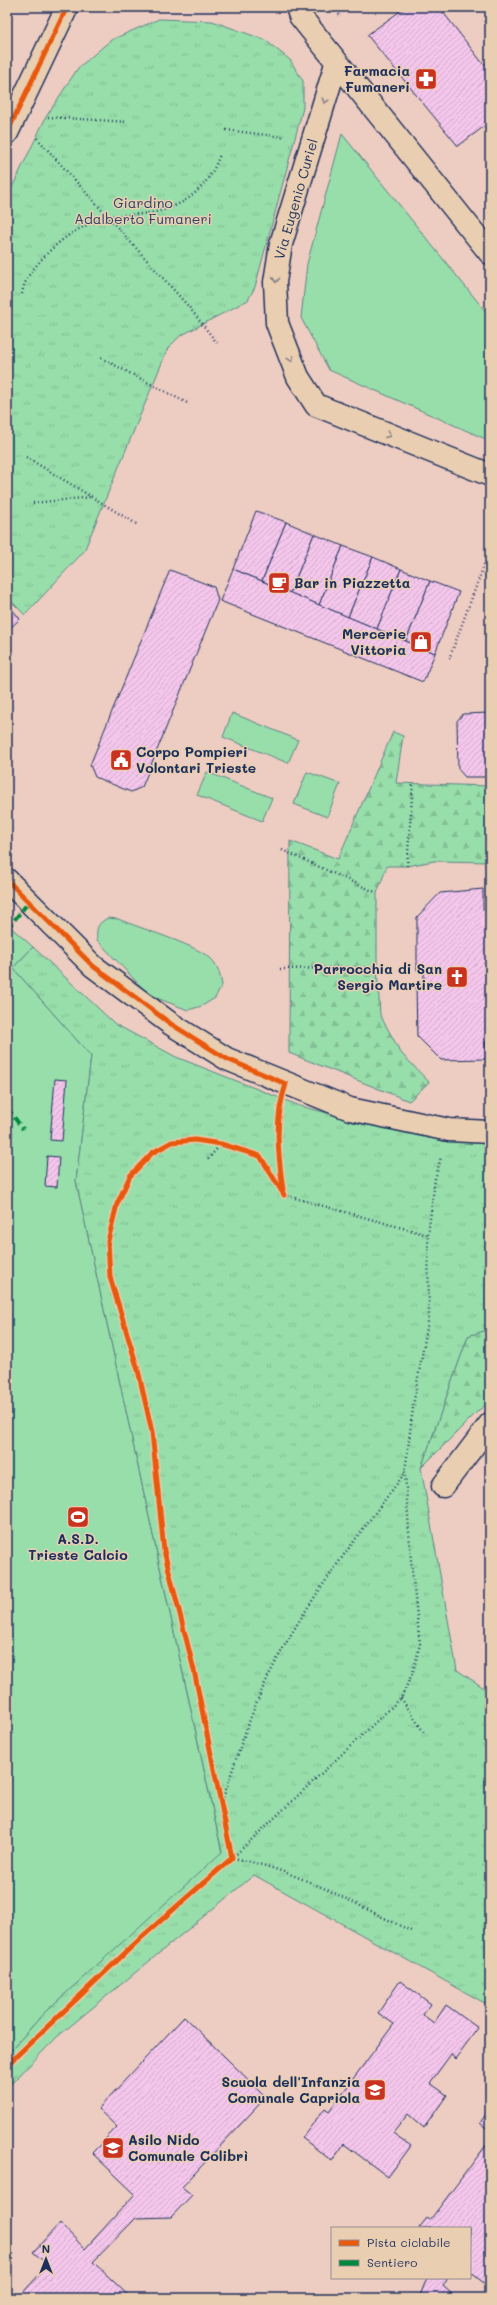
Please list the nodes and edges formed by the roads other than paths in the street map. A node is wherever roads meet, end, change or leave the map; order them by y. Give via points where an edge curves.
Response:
1 (280, 7) edge
2 (71, 9) edge
3 (299, 12) edge
4 (336, 64) junction
5 (7, 133) edge
6 (490, 253) edge
7 (490, 475) edge
8 (7, 880) edge
9 (490, 1132) edge
10 (490, 1424) edge
11 (443, 1486) dead end

1 - 3 street
2 - 5 street
3 - 4 street
4 - 6 street
4 -> 7 street, Via Eugenio Curiel via 281,244 275,282 277,323 298,377 316,405
8 - 9 street via 93,966 171,1024 227,1059 350,1109 449,1130
10 - 11 street

